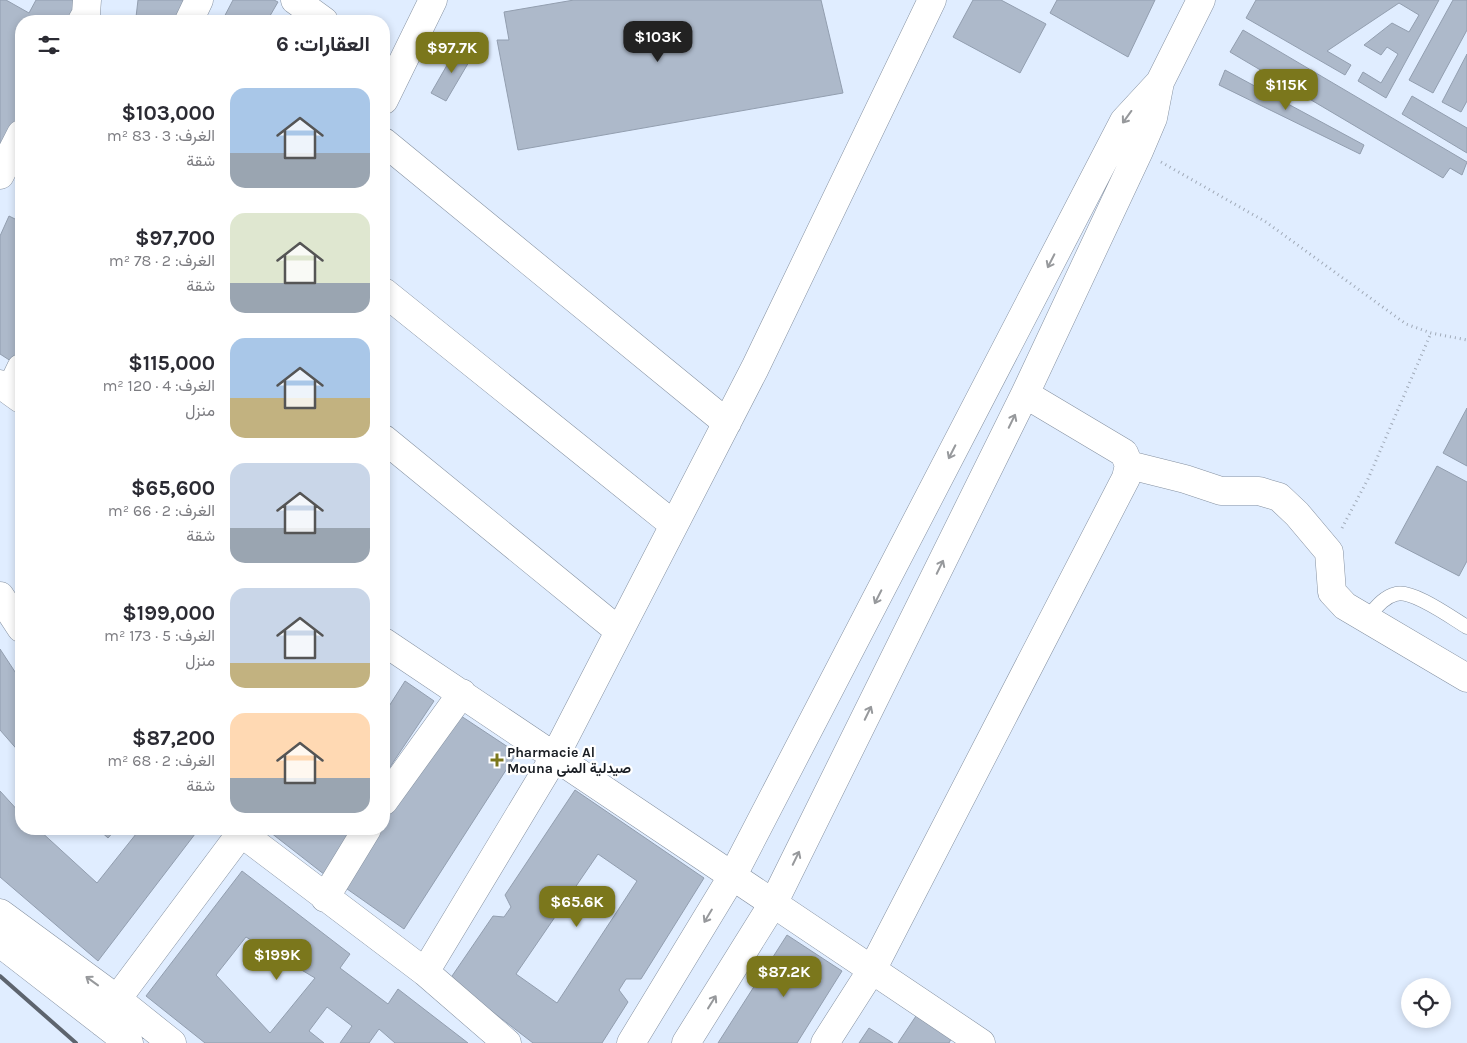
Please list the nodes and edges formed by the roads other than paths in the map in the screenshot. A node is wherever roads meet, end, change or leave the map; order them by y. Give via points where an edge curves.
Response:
1 (87, 0) edge
2 (199, 0) edge
3 (295, 0) edge
4 (433, 0) edge
5 (932, 0) edge
6 (1201, 0) edge
7 (85, 15) edge
8 (192, 15) edge
9 (316, 15) edge
10 (391, 70) edge
11 (1160, 82) junction
12 (15, 146) edge
13 (390, 147) edge
14 (0, 175) edge
15 (390, 297) edge
16 (1025, 394) junction
17 (727, 423) junction
18 (390, 444) edge
19 (1129, 465) junction
20 (674, 525) junction
21 (0, 596) edge
22 (15, 619) edge
23 (1366, 619) junction
24 (1467, 627) edge
25 (619, 631) junction
26 (390, 646) edge
27 (1467, 678) edge
28 (462, 693) junction
29 (555, 756) junction
30 (390, 790) edge
31 (236, 835) edge
32 (244, 835) edge
33 (363, 835) edge
34 (733, 874) junction
35 (325, 898) junction
36 (774, 902) junction
37 (0, 913) edge
38 (0, 943) edge
39 (873, 968) junction
40 (424, 972) junction
41 (117, 998) junction
42 (104, 1024) junction
43 (967, 1039) edge
44 (129, 1043) edge
45 (172, 1043) edge
46 (507, 1043) edge
47 (631, 1043) edge
48 (686, 1043) edge
49 (825, 1043) edge

1 - 7 street
2 - 8 street
3 - 9 street
4 - 10 street
5 - 17 street
6 - 11 street
11 - 16 street via 1153,118 1140,151
11 -> 34 street via 1124,121
12 - 14 street
13 - 17 street
15 - 20 street
16 - 19 street via 1113,445 1124,453
36 -> 16 street
17 - 20 street
18 - 25 street
19 - 23 street via 1220,491 1259,491 1279,497 1329,552 1331,586 1335,597
19 - 39 street via 1126,478
20 - 25 street
21 - 22 street
23 - 24 lane via 1386,598 1398,593 1417,598
23 - 27 street
25 - 29 street
26 - 28 street
28 - 29 street
28 - 30 street
29 - 34 street
29 - 40 street
31 - 41 street
32 - 35 street
33 - 35 street
34 - 36 street
34 -> 47 street
35 - 40 street
36 - 39 street
48 -> 36 street
41 -> 37 street
38 - 42 street
39 - 43 street
39 - 49 street
40 - 46 street
41 - 42 street
41 - 45 street
42 - 44 street

